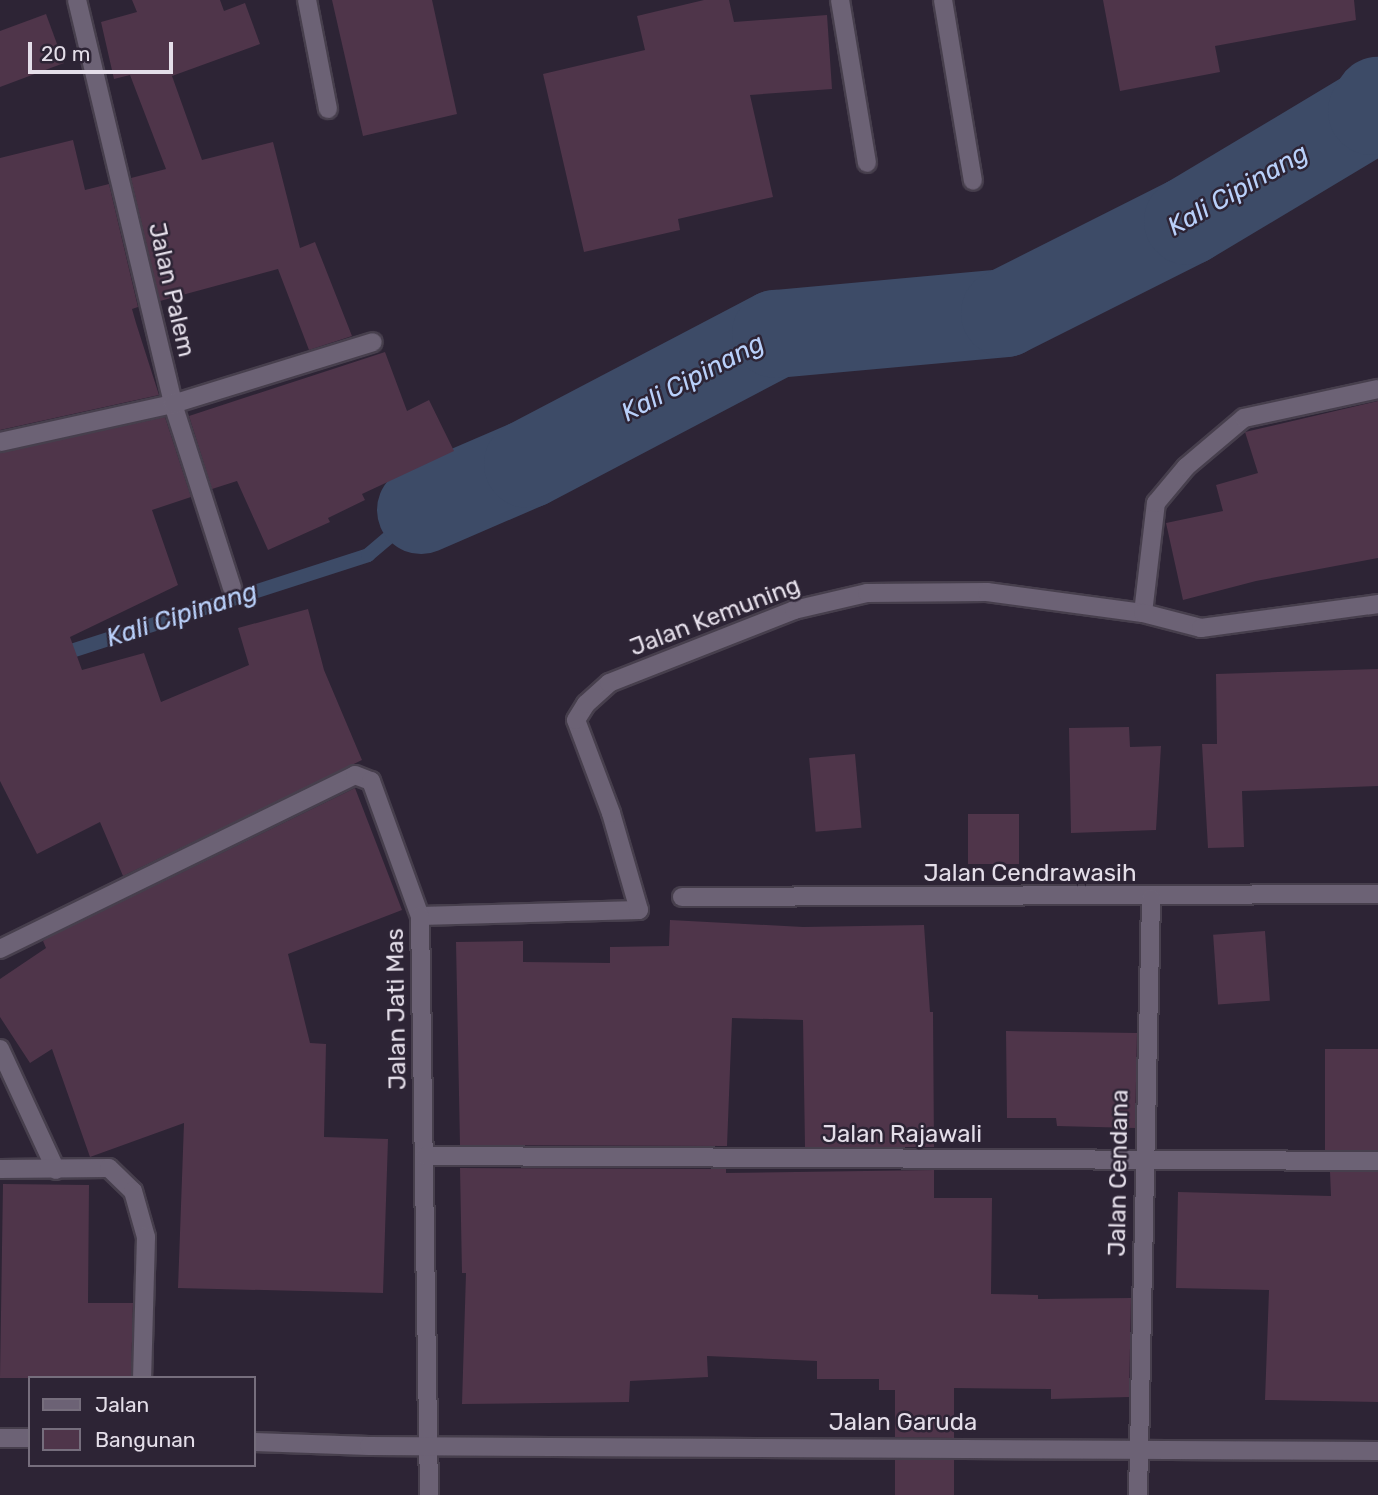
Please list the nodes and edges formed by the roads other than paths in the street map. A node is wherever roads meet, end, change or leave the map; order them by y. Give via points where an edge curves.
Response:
1 (77, 0) edge
2 (307, 0) edge
3 (840, 0) edge
4 (943, 0) edge
5 (328, 109) dead end
6 (867, 163) dead end
7 (973, 181) dead end
8 (373, 342) dead end
9 (1378, 389) edge
10 (173, 404) junction
11 (0, 442) edge
12 (232, 588) dead end
13 (1378, 604) edge
14 (1143, 613) junction
15 (1378, 894) edge
16 (682, 897) dead end
17 (1151, 898) junction
18 (420, 916) junction
19 (0, 950) edge
20 (0, 1049) edge
21 (425, 1156) junction
22 (1144, 1161) junction
23 (1378, 1161) edge
24 (0, 1169) edge
25 (56, 1170) junction
26 (142, 1376) edge
27 (0, 1438) edge
28 (28, 1438) edge
29 (256, 1441) edge
30 (427, 1447) junction
31 (1137, 1448) junction
32 (1378, 1451) edge
33 (429, 1495) edge
34 (1138, 1495) edge

1 - 10 street, Jalan Palem
2 - 5 street
3 - 6 street
4 - 7 street
8 - 10 street
9 - 14 street via 1244,418 1186,467 1156,503
10 - 11 street
10 - 12 street, Jalan Palem
13 - 14 street, Jalan Kemuning via 1201,628
14 - 18 street, Jalan Kemuning via 987,592 867,593 794,610 609,683 576,720 611,813 639,910
15 - 17 street, Jalan Cendrawasih
16 - 17 street, Jalan Cendrawasih
17 - 22 street, Jalan Cendana
18 - 19 street, Jalan Jati Mas via 378,791 366,777 355,775
18 - 21 street, Jalan Jati Mas
20 - 25 street
21 - 22 street, Jalan Rajawali
21 - 30 street, Jalan Jati Mas
22 - 23 street, Jalan Rajawali
22 - 31 street, Jalan Cendana
24 - 25 street
25 - 26 street via 108,1168 133,1192 146,1237
27 - 28 street
29 - 30 street, Jalan Garuda
30 - 31 street, Jalan Garuda
30 - 33 street, Jalan Jati Mas
31 - 32 street, Jalan Garuda
31 - 34 street, Jalan Cendana

